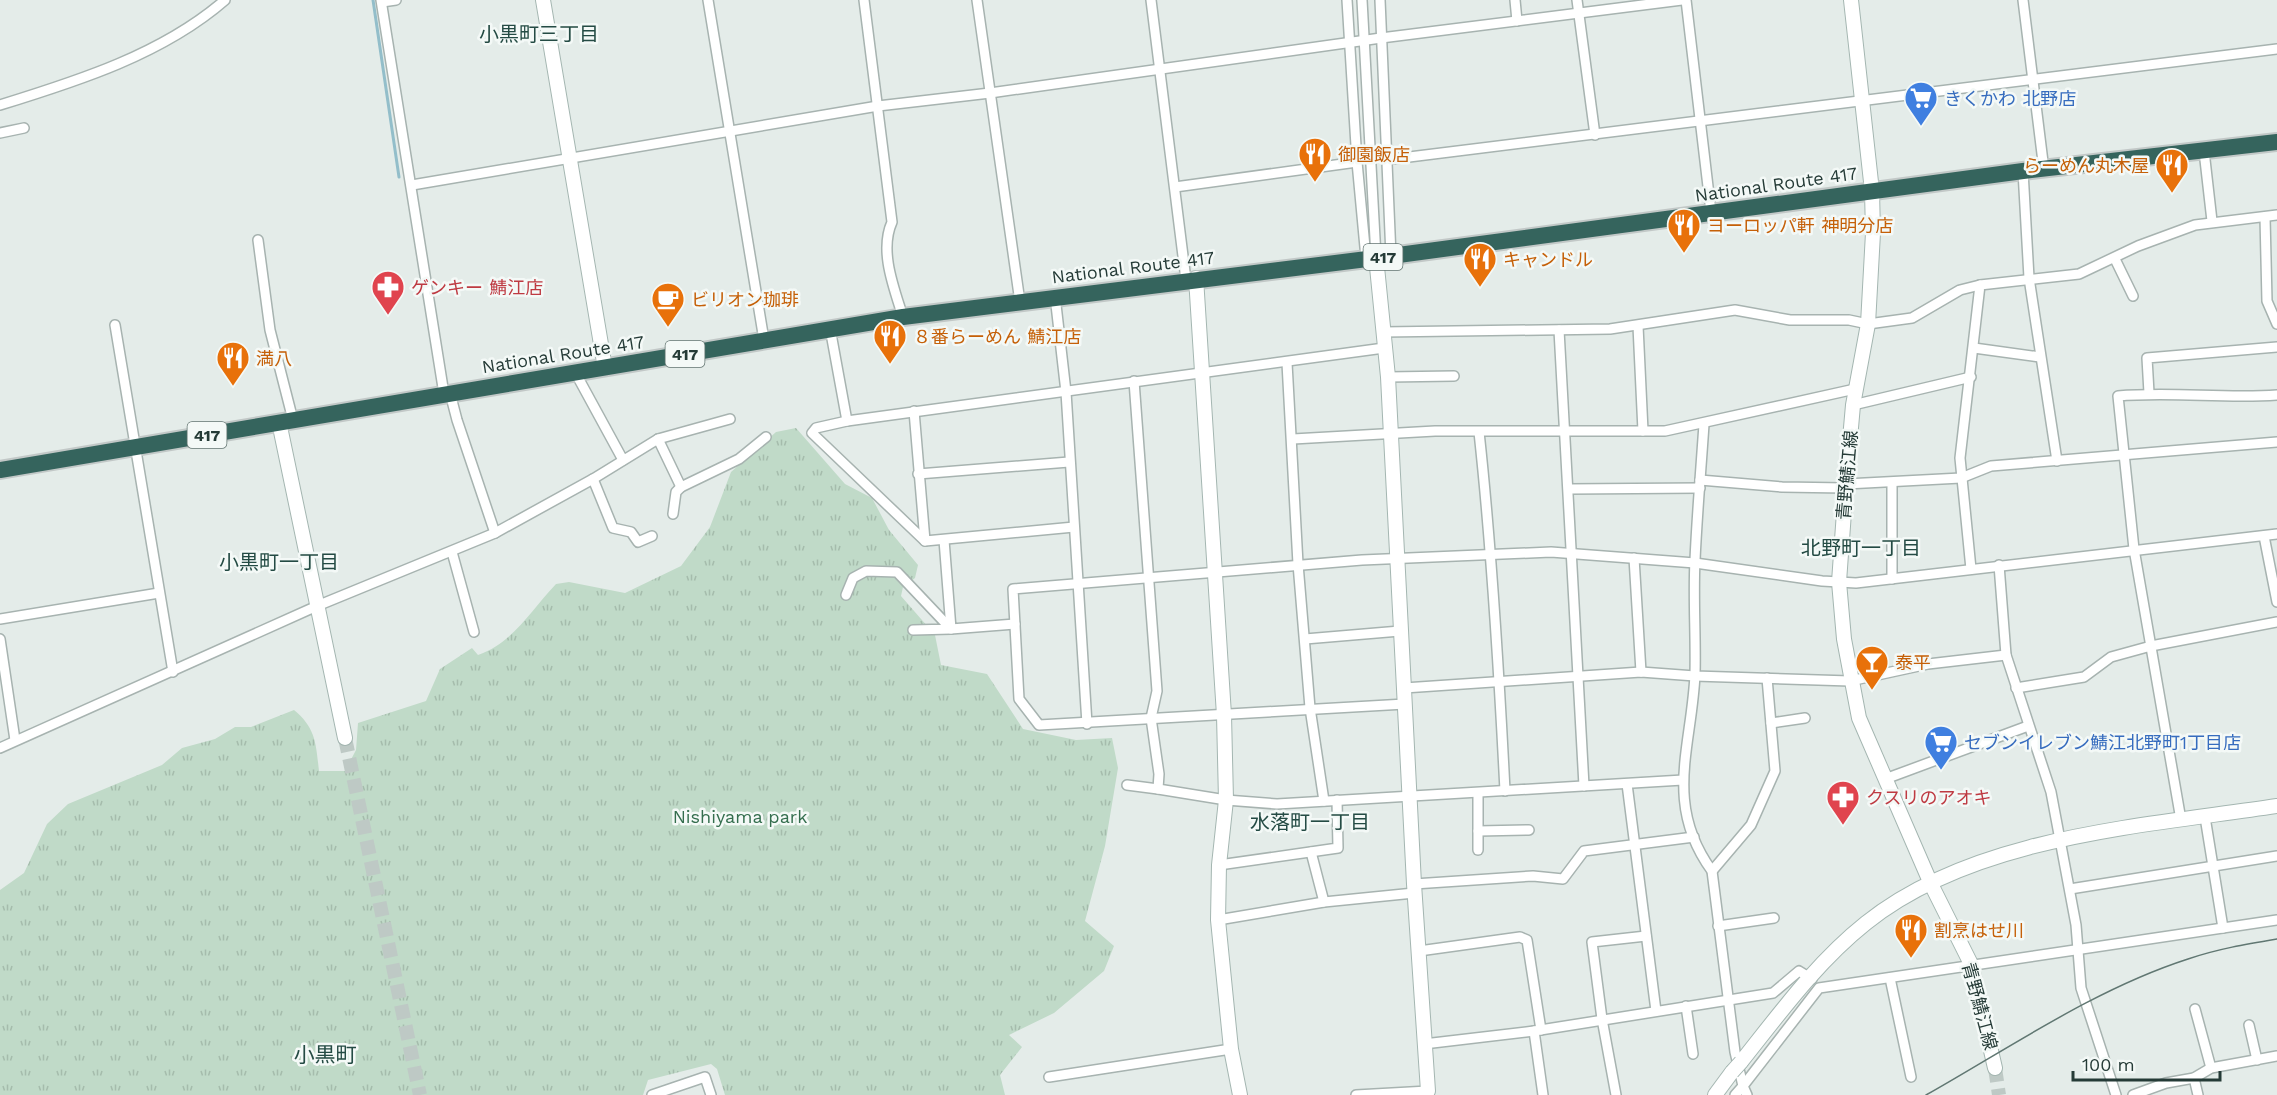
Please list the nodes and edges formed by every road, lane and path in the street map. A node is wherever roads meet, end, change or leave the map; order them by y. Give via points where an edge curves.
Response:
1 (225, 0) edge
2 (396, 0) edge
3 (543, 0) edge
4 (708, 0) edge
5 (864, 0) edge
6 (977, 0) edge
7 (1150, 0) edge
8 (1347, 0) edge
9 (1362, 0) edge
10 (1380, 0) edge
11 (1515, 0) edge
12 (1577, 0) edge
13 (1684, 0) edge
14 (1851, 0) edge
15 (2023, 0) edge
16 (381, 1) edge
17 (1579, 13) junction
18 (1517, 21) junction
19 (1381, 38) junction
20 (1365, 41) junction
21 (1352, 43) junction
22 (2277, 49) edge
23 (1161, 70) junction
24 (2033, 80) junction
25 (990, 93) junction
26 (1861, 102) junction
27 (0, 105) edge
28 (878, 106) junction
29 (1701, 123) junction
30 (24, 128) dead end
31 (730, 131) junction
32 (0, 133) edge
33 (1595, 135) junction
34 (2277, 142) edge
35 (2204, 151) junction
36 (570, 159) junction
37 (1386, 160) junction
38 (1357, 162) junction
39 (2044, 170) junction
40 (2023, 171) junction
41 (412, 185) junction
42 (1175, 187) junction
43 (1872, 191) junction
44 (1710, 212) junction
45 (2277, 215) edge
46 (2265, 217) junction
47 (2212, 221) junction
48 (258, 240) dead end
49 (1378, 257) junction
50 (2115, 259) junction
51 (2029, 278) junction
52 (1191, 279) junction
53 (1980, 285) junction
54 (1055, 296) junction
55 (2133, 296) dead end
56 (1020, 302) junction
57 (903, 317) junction
58 (1868, 324) junction
59 (2277, 324) edge
60 (115, 325) dead end
61 (1638, 326) junction
62 (830, 328) junction
63 (1559, 330) junction
64 (1383, 332) junction
65 (764, 340) junction
66 (2277, 347) edge
67 (1384, 348) junction
68 (1974, 348) junction
69 (2040, 357) junction
70 (1287, 363) junction
71 (605, 368) junction
72 (575, 372) junction
73 (1204, 374) junction
74 (1454, 376) dead end
75 (1388, 377) junction
76 (1971, 377) junction
77 (1134, 381) junction
78 (1856, 389) junction
79 (1066, 392) junction
80 (447, 393) junction
81 (2149, 393) junction
82 (2277, 395) edge
83 (1853, 405) junction
84 (914, 411) junction
85 (730, 419) dead end
86 (286, 421) junction
87 (847, 421) junction
88 (1704, 424) junction
89 (1643, 431) junction
90 (1479, 432) junction
91 (1565, 433) junction
92 (1391, 434) junction
93 (766, 437) dead end
94 (658, 439) junction
95 (1293, 439) junction
96 (2277, 442) edge
97 (135, 448) junction
98 (2125, 455) junction
99 (623, 460) junction
100 (2057, 461) junction
101 (1070, 462) junction
102 (0, 470) edge
103 (918, 474) junction
104 (1961, 478) junction
105 (593, 479) junction
106 (1892, 483) junction
107 (1700, 484) junction
108 (1845, 486) junction
109 (681, 487) junction
110 (1569, 489) junction
111 (673, 514) dead end
112 (1074, 527) junction
113 (495, 533) junction
114 (2277, 534) edge
115 (652, 536) dead end
116 (2264, 536) junction
117 (944, 540) junction
118 (925, 542) junction
119 (2134, 549) junction
120 (452, 552) junction
121 (1492, 554) junction
122 (1573, 554) junction
123 (1397, 558) junction
124 (1634, 558) junction
125 (1695, 563) junction
126 (1298, 564) junction
127 (1999, 565) junction
128 (1971, 569) junction
129 (1215, 573) junction
130 (1148, 578) junction
131 (1892, 579) junction
132 (1839, 582) junction
133 (1078, 585) junction
134 (159, 593) junction
135 (846, 595) dead end
136 (2277, 602) edge
137 (317, 606) junction
138 (0, 619) edge
139 (2277, 622) edge
140 (1015, 624) junction
141 (951, 629) junction
142 (912, 630) dead end
143 (1400, 631) junction
144 (474, 632) dead end
145 (0, 639) edge
146 (1305, 639) junction
147 (2151, 646) junction
148 (2006, 655) junction
149 (173, 672) junction
150 (1641, 672) junction
151 (1577, 675) junction
152 (1695, 676) junction
153 (1767, 678) junction
154 (1498, 681) junction
155 (1850, 681) junction
156 (1404, 687) junction
157 (2016, 688) junction
158 (1405, 704) junction
159 (1310, 708) junction
160 (1224, 715) junction
161 (1151, 718) junction
162 (1805, 718) dead end
163 (1771, 723) junction
164 (1087, 724) junction
165 (2028, 726) junction
166 (345, 738) tunnel mouth
167 (15, 740) junction
168 (0, 748) edge
169 (1885, 779) junction
170 (1683, 780) junction
171 (1627, 784) junction
172 (1127, 785) dead end
173 (1584, 786) junction
174 (1158, 789) junction
175 (1505, 791) junction
176 (1478, 793) junction
177 (1410, 798) junction
178 (1226, 800) junction
179 (1337, 800) junction
180 (1324, 801) junction
181 (2277, 806) edge
182 (2205, 817) junction
183 (2181, 820) junction
184 (1529, 830) dead end
185 (1478, 831) junction
186 (1694, 837) junction
187 (2060, 839) junction
188 (1635, 845) junction
189 (1478, 850) dead end
190 (1311, 852) junction
191 (2277, 856) edge
192 (1219, 865) junction
193 (2214, 865) junction
194 (1713, 871) junction
195 (1931, 884) junction
196 (1414, 888) junction
197 (2070, 889) junction
198 (1324, 902) junction
199 (1774, 918) dead end
200 (1218, 920) junction
201 (2277, 920) edge
202 (1718, 926) junction
203 (2223, 928) junction
204 (1646, 936) junction
205 (2079, 948) junction
206 (1419, 951) junction
207 (1971, 964) junction
208 (1810, 976) junction
209 (1890, 978) junction
210 (1820, 988) junction
211 (1729, 1000) junction
212 (1686, 1006) junction
213 (2195, 1009) dead end
214 (1656, 1011) junction
215 (1602, 1019) junction
216 (2249, 1025) dead end
217 (1537, 1030) junction
218 (1424, 1044) junction
219 (1231, 1049) junction
220 (1693, 1054) dead end
221 (2277, 1056) edge
222 (2257, 1060) junction
223 (1995, 1068) tunnel mouth
224 (2211, 1068) junction
225 (1049, 1077) dead end
226 (1911, 1077) dead end
227 (2194, 1078) junction
228 (1745, 1091) edge
229 (1404, 1094) edge
230 (1429, 1094) edge
231 (652, 1095) edge
232 (711, 1095) edge
233 (1240, 1095) edge
234 (1356, 1095) edge
235 (1543, 1095) edge
236 (1616, 1095) edge
237 (1715, 1095) edge
238 (1735, 1095) edge
239 (2116, 1095) edge
240 (2133, 1095) edge
241 (2198, 1095) edge

1 - 27 street via 193,25 133,57
2 - 16 street
3 - 36 street
4 - 31 street
5 - 28 street
6 - 25 street
7 - 23 street
8 - 21 street
9 - 20 street
10 - 19 street
11 - 18 street
12 - 17 street
13 - 17 street
13 - 29 street
14 - 26 street, 青野鯖江線
15 - 24 street
16 - 41 street
17 - 18 street
17 - 33 street
18 - 19 street
19 - 20 street
19 - 37 street
20 - 21 street
20 - 49 street
21 - 23 street
21 - 38 street
22 - 24 street
23 - 25 street
23 - 42 street
24 - 26 street
24 - 39 street
25 - 28 street
25 - 56 street
26 - 29 street
26 - 43 street, 青野鯖江線
28 - 31 street
28 - 57 street via 892,222 886,234 891,278
29 - 33 street
29 - 44 street
30 - 32 street
31 - 36 street
31 - 65 street
33 - 37 street
34 - 35 highway, National Route 417 / 417
35 - 39 highway, National Route 417 / 417
35 - 47 street
36 - 41 street
36 - 71 street
37 - 49 street
38 - 42 street
38 - 49 street
39 - 40 highway, National Route 417 / 417
40 - 43 highway, National Route 417 / 417
40 - 51 street
41 - 80 street
42 - 52 street
43 - 44 highway, National Route 417 / 417
43 - 58 street, 青野鯖江線 via 1874,233
44 - 49 highway, National Route 417 / 417
45 - 46 street
46 - 47 street
46 - 59 street via 2267,302
47 - 50 street via 2176,231
48 - 86 street
49 - 52 highway, National Route 417 / 417
49 - 64 street
50 - 51 street via 2079,274
50 - 55 street
51 - 53 street
51 - 69 street
52 - 54 highway, National Route 417 / 417
52 - 73 street
53 - 58 street via 1960,290 1912,318
53 - 68 street
54 - 56 highway, National Route 417 / 417
54 - 79 street
56 - 57 highway, National Route 417 / 417
57 - 62 highway, National Route 417 / 417
58 - 61 street via 1849,320 1790,320 1736,310
58 - 78 street, 青野鯖江線
60 - 97 street
61 - 63 street
61 - 89 street
62 - 65 highway, National Route 417 / 417
62 - 87 street
63 - 64 street
63 - 91 street
64 - 67 street
65 - 71 highway, National Route 417 / 417
66 - 81 street via 2146,358
67 - 70 street
67 - 75 street
68 - 69 street
68 - 76 street
69 - 100 street
70 - 73 street
70 - 95 street
71 - 72 highway, National Route 417 / 417
72 - 80 highway, National Route 417 / 417
72 - 99 street
73 - 77 street
73 - 129 street
74 - 75 street
75 - 92 street
76 - 83 street
76 - 104 street
77 - 79 street
77 - 130 street
78 - 83 street, 青野鯖江線
78 - 88 street
79 - 84 street
79 - 101 street
80 - 86 highway, National Route 417 / 417
80 - 113 street
81 - 82 street
81 - 98 street via 2118,396
83 - 108 street, 青野鯖江線
84 - 87 street
84 - 103 street
85 - 94 street
86 - 97 highway, National Route 417 / 417
86 - 137 street
87 - 118 street via 816,428 812,433
88 - 89 street
88 - 107 street
89 - 91 street
90 - 91 street
90 - 92 street
90 - 121 street
91 - 110 street
92 - 95 street
92 - 123 street
93 - 109 street via 739,459
94 - 99 street
94 - 109 street
95 - 126 street
96 - 98 street
97 - 102 highway, National Route 417 / 417
97 - 134 street
98 - 100 street
98 - 119 street
99 - 105 street
100 - 104 street via 1991,466
101 - 103 street
101 - 112 street
103 - 118 street
104 - 106 street
104 - 128 street
105 - 113 street
105 - 115 street via 613,528 631,532 638,542
106 - 108 street
106 - 131 street
107 - 108 street
107 - 110 street
107 - 125 street
108 - 132 street, 青野鯖江線
109 - 111 street via 676,492
110 - 122 street
112 - 117 street
112 - 133 street
113 - 120 street
114 - 116 street
116 - 119 street
116 - 136 street
117 - 118 street
117 - 141 street
119 - 127 street
119 - 147 street
120 - 137 street
120 - 144 street
121 - 122 street
121 - 123 street
121 - 154 street
122 - 124 street
122 - 151 street
123 - 126 street
123 - 143 street
124 - 125 street
124 - 150 street
125 - 132 street
125 - 152 street
126 - 129 street
126 - 146 street
127 - 128 street
127 - 148 street
128 - 131 street
129 - 130 street
129 - 160 street
130 - 133 street
130 - 161 street via 1157,691
131 - 132 street
132 - 155 street, 青野鯖江線
133 - 140 street via 1012,589
133 - 164 street
134 - 138 street
134 - 149 street
135 - 141 street via 853,578 867,571 897,572
137 - 149 street
137 - 166 street
139 - 147 street
140 - 141 street
140 - 164 street via 1019,699 1039,725
141 - 142 street
143 - 146 street
143 - 156 street
145 - 167 street
146 - 159 street
147 - 157 street via 2111,657 2084,677
147 - 183 street
148 - 155 street via 1928,664
148 - 157 street
149 - 167 street
150 - 151 street
150 - 152 street
151 - 154 street
151 - 173 street
152 - 153 street
152 - 170 street
153 - 155 street
153 - 163 street
154 - 156 street
154 - 175 street
155 - 169 street, 青野鯖江線 via 1859,717
156 - 158 street
157 - 165 street
158 - 159 street
158 - 177 street
159 - 160 street
159 - 180 street
160 - 161 street
160 - 178 street
161 - 164 street
161 - 174 street
162 - 163 street
163 - 194 street via 1775,771 1751,825
165 - 169 street
165 - 187 street via 2042,761
167 - 168 street
169 - 195 street, 青野鯖江線
170 - 171 street
170 - 186 street
171 - 173 street
171 - 188 street
172 - 174 street
173 - 175 street
174 - 178 street
175 - 176 street
176 - 177 street
176 - 185 street
177 - 179 street
177 - 196 street
178 - 180 street via 1277,804
178 - 192 street
179 - 180 street
179 - 190 street via 1338,848
181 - 182 street
182 - 183 street
182 - 193 street
183 - 187 street
184 - 185 street
185 - 189 street
186 - 188 street
186 - 194 street
187 - 195 street via 1978,863
187 - 197 street
188 - 196 street via 1584,851 1563,879 1533,876
188 - 204 street
190 - 192 street
190 - 198 street
191 - 193 street
192 - 200 street
193 - 197 street
193 - 203 street
194 - 202 street
195 - 207 street, 青野鯖江線
195 - 208 street via 1866,923
196 - 198 street
196 - 206 street
197 - 205 street
198 - 200 street
199 - 202 street
200 - 219 street
201 - 203 street
202 - 211 street
203 - 205 street
204 - 214 street
204 - 215 street via 1592,942
205 - 207 street
205 - 239 street via 2081,988
206 - 217 street via 1520,937 1527,940
206 - 218 street
207 - 209 street
207 - 223 street, 青野鯖江線
208 - 210 street
208 - 211 street via 1799,971 1776,992
208 - 237 street
209 - 210 street
209 - 226 street
210 - 228 street
211 - 212 street
211 - 228 street
212 - 214 street
212 - 220 street
213 - 224 street
214 - 215 street
215 - 217 street
215 - 236 street
216 - 222 street
217 - 218 street
217 - 235 street
218 - 230 street
219 - 225 street
219 - 233 street
221 - 222 street
222 - 224 street
224 - 227 street
227 - 240 street
227 - 241 street
228 - 238 street
229 - 230 street
229 - 234 street
231 - 232 street via 705,1077

